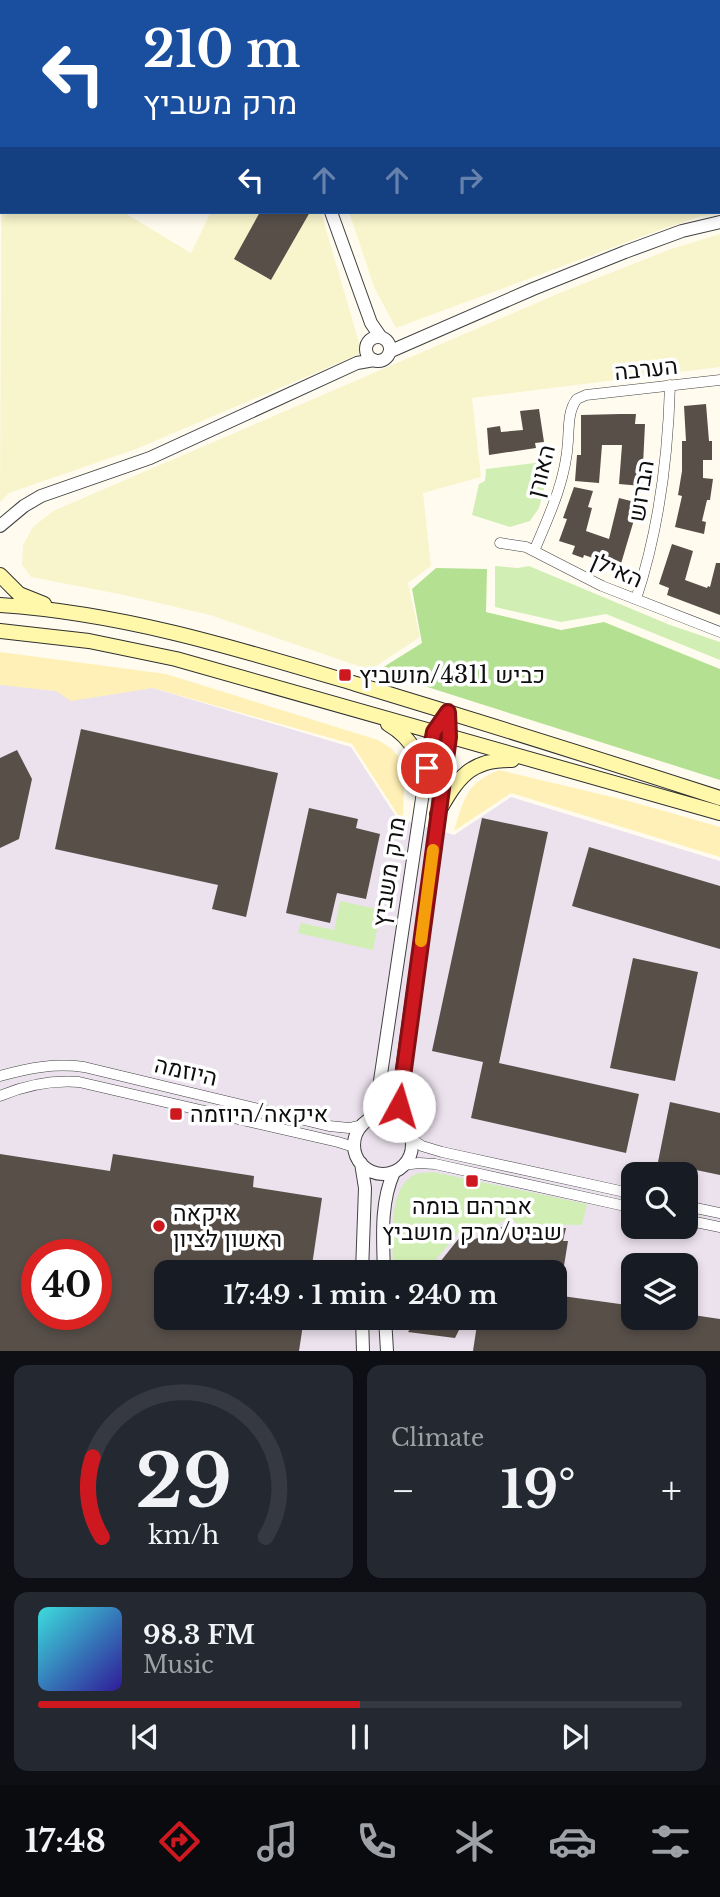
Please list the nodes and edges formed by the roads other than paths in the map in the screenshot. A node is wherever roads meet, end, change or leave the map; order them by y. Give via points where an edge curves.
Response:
1 (332, 214) edge
2 (720, 222) edge
3 (382, 347) junction
4 (720, 380) edge
5 (670, 385) junction
6 (577, 399) joint
7 (5, 522) edge
8 (0, 533) edge
9 (500, 543) dead end
10 (534, 551) junction
11 (0, 575) edge
12 (636, 599) junction
13 (0, 605) edge
14 (58, 610) junction
15 (0, 631) edge
16 (720, 632) edge
17 (448, 712) junction
18 (374, 716) junction
19 (434, 732) junction
20 (449, 737) junction
21 (532, 760) junction
22 (423, 792) junction
23 (720, 798) edge
24 (720, 813) edge
25 (437, 814) junction
26 (0, 1076) edge
27 (0, 1096) edge
28 (366, 1123) junction
29 (402, 1124) junction
30 (410, 1138) junction
31 (354, 1147) junction
32 (361, 1163) junction
33 (398, 1168) junction
34 (621, 1191) edge
35 (621, 1205) edge
36 (698, 1208) edge
37 (720, 1213) edge
38 (698, 1222) edge
39 (720, 1227) edge
40 (362, 1260) edge
41 (384, 1260) edge
42 (362, 1330) edge
43 (386, 1330) edge
44 (363, 1351) edge
45 (387, 1351) edge

1 - 3 street
2 - 3 street via 625,252
3 - 7 street via 150,458 41,496
4 - 5 street, הערבה
5 - 6 street, הערבה
5 - 12 street, הברוש via 658,513
6 - 10 street, האורן via 570,416 562,478
7 - 8 street
9 - 10 street, האילן
10 - 12 street, האילן
11 - 14 main road via 19,594
12 - 16 street, האילן
13 - 14 main road
14 - 17 main road via 196,637
15 - 18 main road via 144,651
17 - 19 street, מרק משביץ
17 - 20 street, מרק משביץ
17 - 23 main road
18 - 19 main road
18 - 22 main road via 410,740 418,757
19 - 20 main road
19 - 22 street, מרק משביץ
20 - 21 main road
20 - 25 street, מרק משביץ
21 - 24 main road
21 - 25 main road via 497,759 471,767
22 - 28 street, מרק משביץ via 377,1101
25 - 29 street, מרק משביץ via 398,1098
26 - 28 street, היוזמה via 39,1066 84,1067 329,1126 349,1128
27 - 31 street, היוזמה via 45,1083 79,1082
28 - 29 street via 382,1116
28 - 31 street, מרק משביץ via 356,1134
29 - 30 street, מרק משביץ
30 - 33 street via 411,1149
30 - 34 street via 442,1152
31 - 32 street
32 - 33 street via 379,1173
32 - 40 street via 365,1188
33 - 35 street via 410,1163 435,1164
33 - 41 street via 386,1189
36 - 37 street
38 - 39 street
42 - 44 street
43 - 45 street

